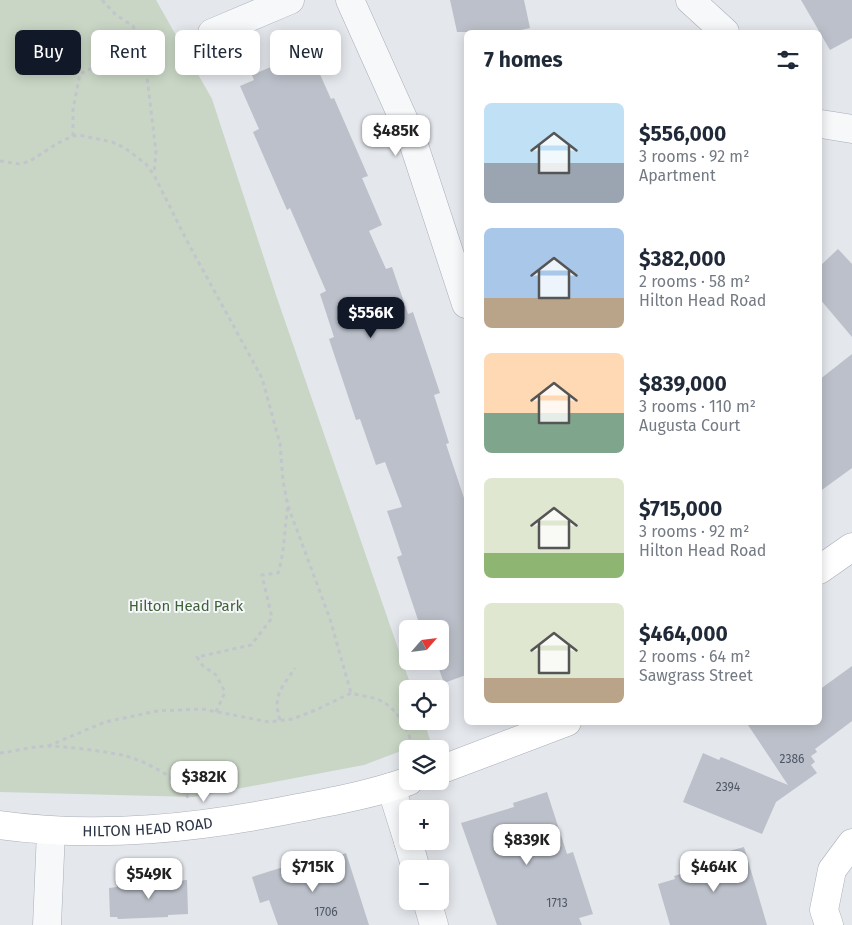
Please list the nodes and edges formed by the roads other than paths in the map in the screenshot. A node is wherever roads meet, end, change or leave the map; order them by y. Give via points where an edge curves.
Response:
1 (290, 0) edge
2 (350, 0) edge
3 (690, 0) edge
4 (219, 30) edge
5 (723, 30) edge
6 (822, 127) edge
7 (852, 129) edge
8 (464, 298) edge
9 (852, 547) edge
10 (822, 568) edge
11 (559, 725) edge
12 (449, 767) edge
13 (399, 784) edge
14 (0, 825) edge
15 (51, 831) junction
16 (852, 844) edge
17 (430, 910) edge
18 (47, 925) edge
19 (434, 925) edge
20 (829, 925) edge

1 - 4 street
2 - 8 street via 411,136
3 - 5 street
6 - 7 street
9 - 10 street
11 - 12 street
13 - 15 street, HILTON HEAD ROAD via 261,816 199,826
14 - 15 street, HILTON HEAD ROAD
15 - 18 street
16 - 20 street via 832,870 824,910
17 - 19 street

